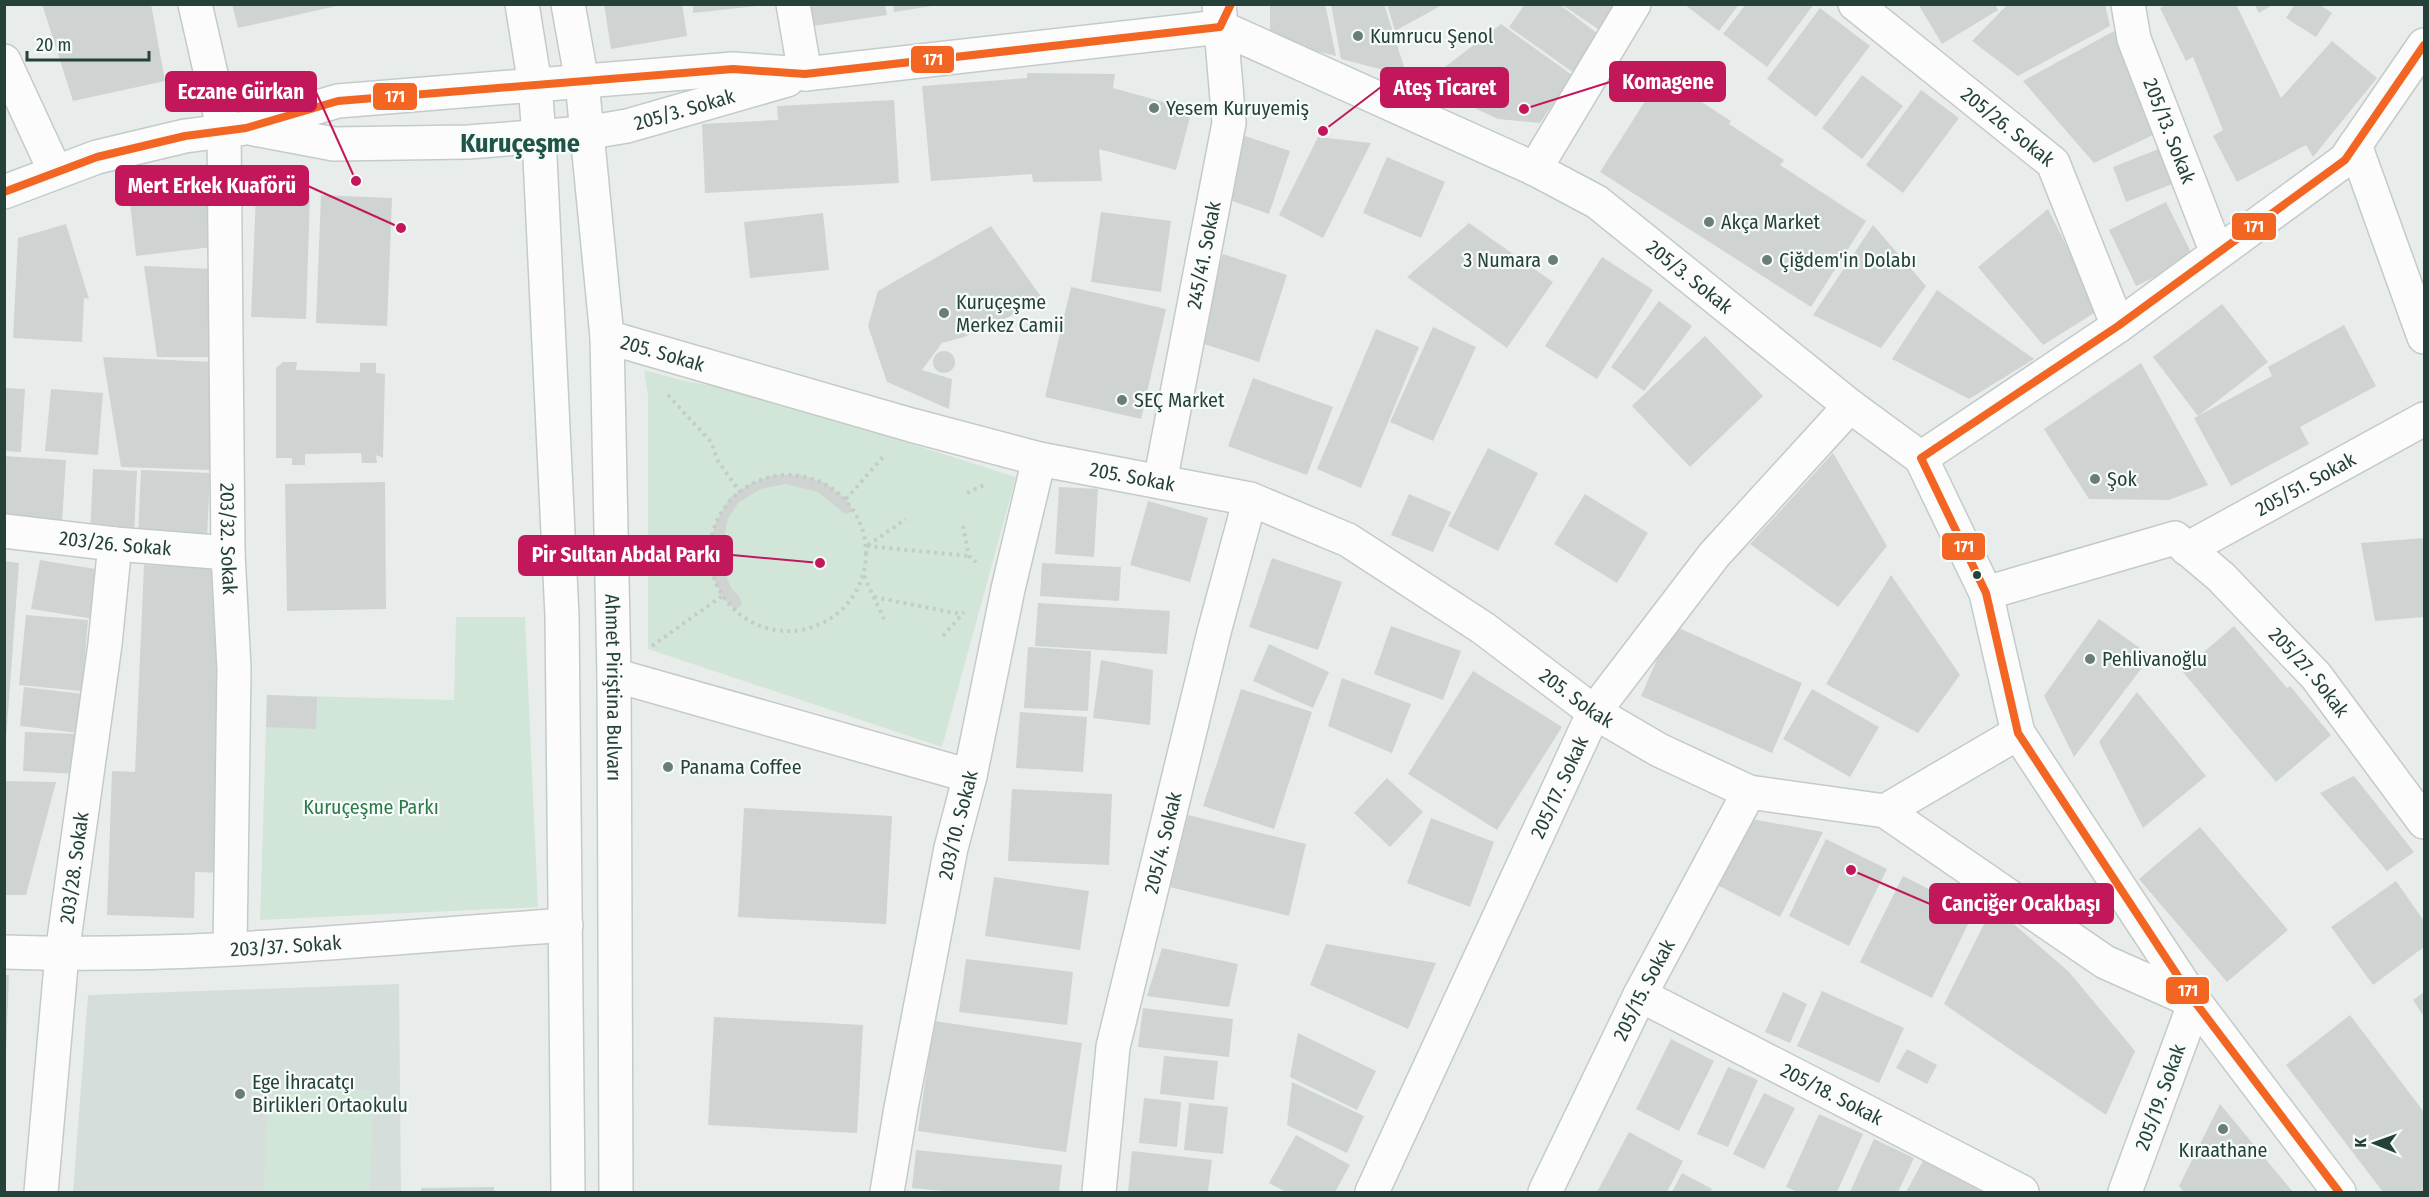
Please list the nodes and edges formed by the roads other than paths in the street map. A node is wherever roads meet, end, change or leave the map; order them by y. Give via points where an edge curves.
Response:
1 (195, 4) edge
2 (522, 4) edge
3 (568, 4) edge
4 (793, 4) edge
5 (1634, 4) edge
6 (1855, 4) edge
7 (2128, 4) edge
8 (1223, 12) edge
9 (2424, 45) edge
10 (4, 62) edge
11 (805, 74) junction
12 (559, 83) junction
13 (235, 130) junction
14 (562, 135) junction
15 (2355, 145) junction
16 (1535, 169) junction
17 (55, 171) junction
18 (4, 192) edge
19 (2217, 253) junction
20 (2118, 326) junction
21 (607, 337) junction
22 (2424, 337) edge
23 (1850, 406) junction
24 (2424, 419) edge
25 (1921, 458) junction
26 (1039, 459) junction
27 (1160, 482) junction
28 (1250, 499) junction
29 (4, 531) edge
30 (115, 544) junction
31 (2181, 544) junction
32 (228, 553) junction
33 (1986, 593) junction
34 (614, 675) junction
35 (1594, 712) junction
36 (2018, 733) junction
37 (970, 776) junction
38 (1749, 792) junction
39 (1885, 811) junction
40 (2424, 822) edge
41 (566, 925) junction
42 (230, 948) junction
43 (4, 952) edge
44 (62, 954) junction
45 (1640, 995) junction
46 (2196, 1002) junction
47 (41, 1192) edge
48 (568, 1192) edge
49 (616, 1192) edge
50 (887, 1192) edge
51 (1099, 1192) edge
52 (1372, 1192) edge
53 (1545, 1192) edge
54 (2022, 1192) edge
55 (2125, 1192) edge
56 (2339, 1192) edge

1 - 13 street, 203/32. Sokak
2 - 12 street, Ahmet Piriştina Bulvarı
3 - 12 street, Ahmet Piriştina Bulvarı
4 - 11 street
5 - 16 street
6 - 20 street, 205/26. Sokak via 2053,163
7 - 19 street, 205/13. Sokak via 2134,39
8 - 11 street, 205/3. Sokak
8 - 16 street, 205/3. Sokak
8 - 27 street, 245/41. Sokak via 1229,123
9 - 15 street
10 - 17 street
11 - 12 street, 205/3. Sokak via 733,69
11 - 14 street, 205/3. Sokak via 627,126
12 - 13 street via 338,100
12 - 14 street, Ahmet Piriştina Bulvarı
12 - 14 street, Ahmet Piriştina Bulvarı
13 - 14 street via 334,144
13 - 17 street via 140,146
13 - 32 street, 203/32. Sokak
14 - 21 street, Ahmet Piriştina Bulvarı
14 - 41 street, Ahmet Piriştina Bulvarı
15 - 19 street via 2345,160
15 - 22 street
16 - 23 street, 205/3. Sokak via 1597,202
17 - 18 street
19 - 20 street
20 - 25 street
21 - 26 street, 205. Sokak
21 - 34 street, Ahmet Piriştina Bulvarı
23 - 25 street, 205/3. Sokak
23 - 35 street, 205/17. Sokak via 1714,555
24 - 31 street, 205/51. Sokak
25 - 33 street
26 - 27 street, 205. Sokak
26 - 37 street, 203/10. Sokak
27 - 28 street, 205. Sokak
28 - 35 street, 205. Sokak via 1348,540 1483,628
28 - 51 street, 205/4. Sokak via 1113,1047
29 - 30 street, 203/26. Sokak
30 - 32 street, 203/26. Sokak
30 - 44 street, 203/28. Sokak via 105,645
31 - 33 street, 205/51. Sokak
31 - 40 street, 205/27. Sokak via 2221,577 2316,676
32 - 42 street, 203/32. Sokak via 234,669
33 - 36 street
34 - 37 street
34 - 49 street, Ahmet Piriştina Bulvarı
35 - 38 street, 205. Sokak via 1659,750
35 - 52 street, 205/17. Sokak
36 - 39 street
36 - 46 street
37 - 50 street, 203/10. Sokak via 951,848
38 - 39 street, 205. Sokak
38 - 45 street, 205/15. Sokak
39 - 46 street via 2105,962
41 - 42 street, 203/37. Sokak
41 - 48 street, Ahmet Piriştina Bulvarı
42 - 44 street, 203/37. Sokak
43 - 44 street, 203/37. Sokak
44 - 47 street, 203/28. Sokak
45 - 53 street, 205/15. Sokak
45 - 54 street, 205/18. Sokak
46 - 55 street, 205/19. Sokak
46 - 56 street

